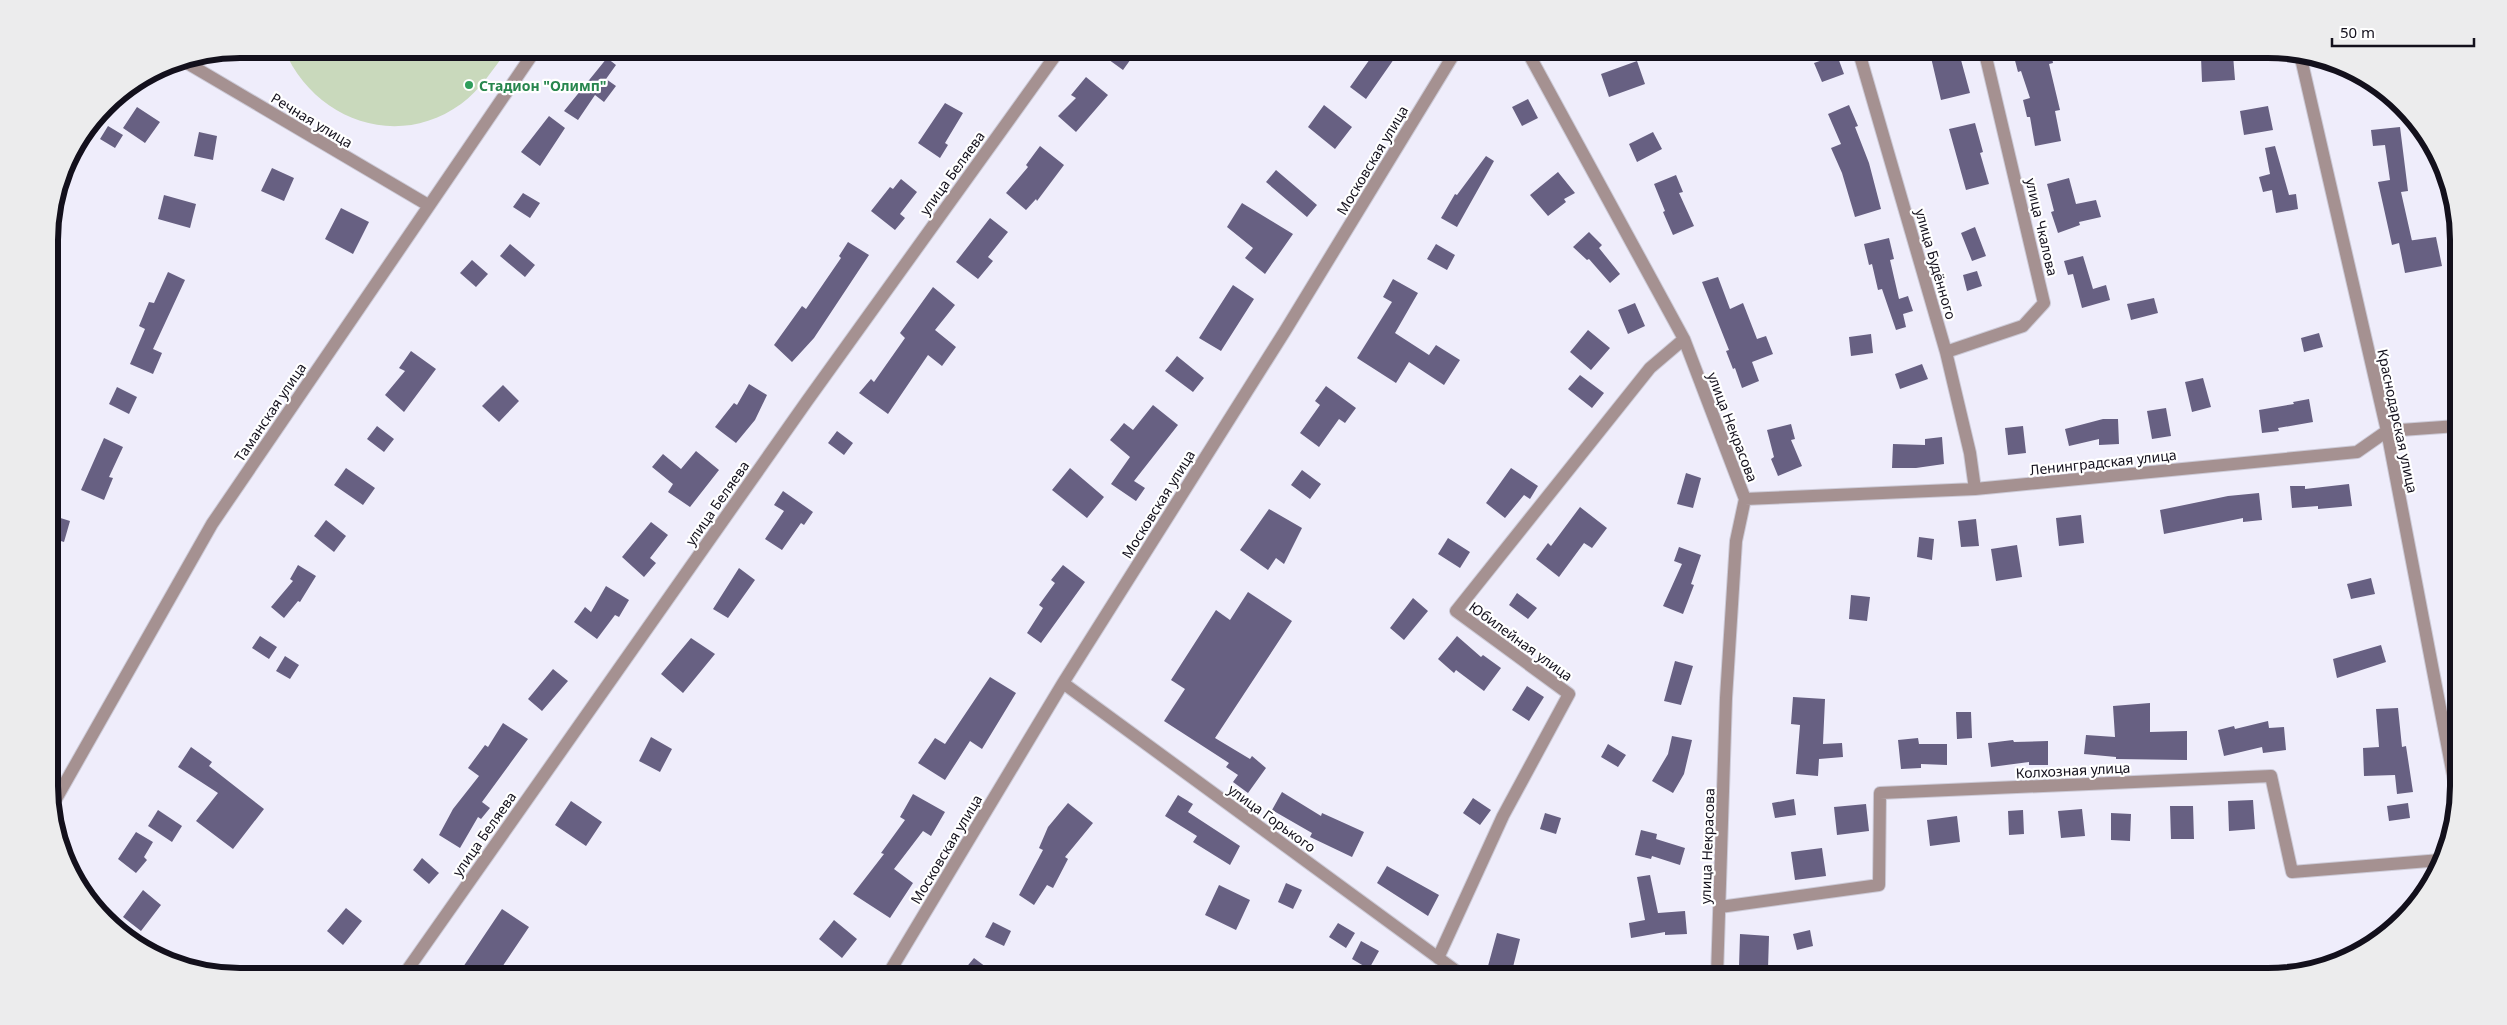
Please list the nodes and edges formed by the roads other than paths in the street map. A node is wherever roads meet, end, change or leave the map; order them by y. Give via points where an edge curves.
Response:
1 (530, 58) edge
2 (1054, 58) edge
3 (1452, 58) edge
4 (1531, 58) edge
5 (1861, 58) edge
6 (1986, 58) edge
7 (2302, 61) edge
8 (190, 65) edge
9 (428, 205) junction
10 (1684, 339) junction
11 (1946, 352) junction
12 (2450, 426) edge
13 (2386, 431) junction
14 (1975, 489) junction
15 (1745, 500) junction
16 (1064, 682) junction
17 (2450, 760) edge
18 (58, 795) edge
19 (2433, 861) edge
20 (1720, 907) junction
21 (1438, 958) junction
22 (409, 968) edge
23 (892, 968) edge
24 (1452, 968) edge
25 (1717, 968) edge

1 - 9 street, Таманская улица
2 - 22 street, улица Беляева via 807,401
3 - 16 street, Московская улица via 1285,331
4 - 10 street, улица Некрасова
5 - 11 street, улица Будённого
6 - 11 street, улица Чкалова via 2044,303 2023,326
7 - 13 street, Краснодарская улица
8 - 9 street, Речная улица
9 - 18 street, Таманская улица via 212,524
10 - 15 street, улица Некрасова
10 - 21 street, Юбилейная улица via 1650,368 1456,611 1569,694 1503,816
11 - 14 street, улица Будённого via 1970,453
12 - 13 street
13 - 14 street, Ленинградская улица via 2357,452
13 - 17 street, Краснодарская улица
14 - 15 street, Ленинградская улица
15 - 20 street, улица Некрасова via 1736,541 1726,698
16 - 21 street, улица Горького
16 - 23 street, Московская улица
19 - 20 street, Колхозная улица via 2292,872 2271,776 1880,793 1879,885
20 - 25 street, улица Некрасова
21 - 24 street, улица Горького

